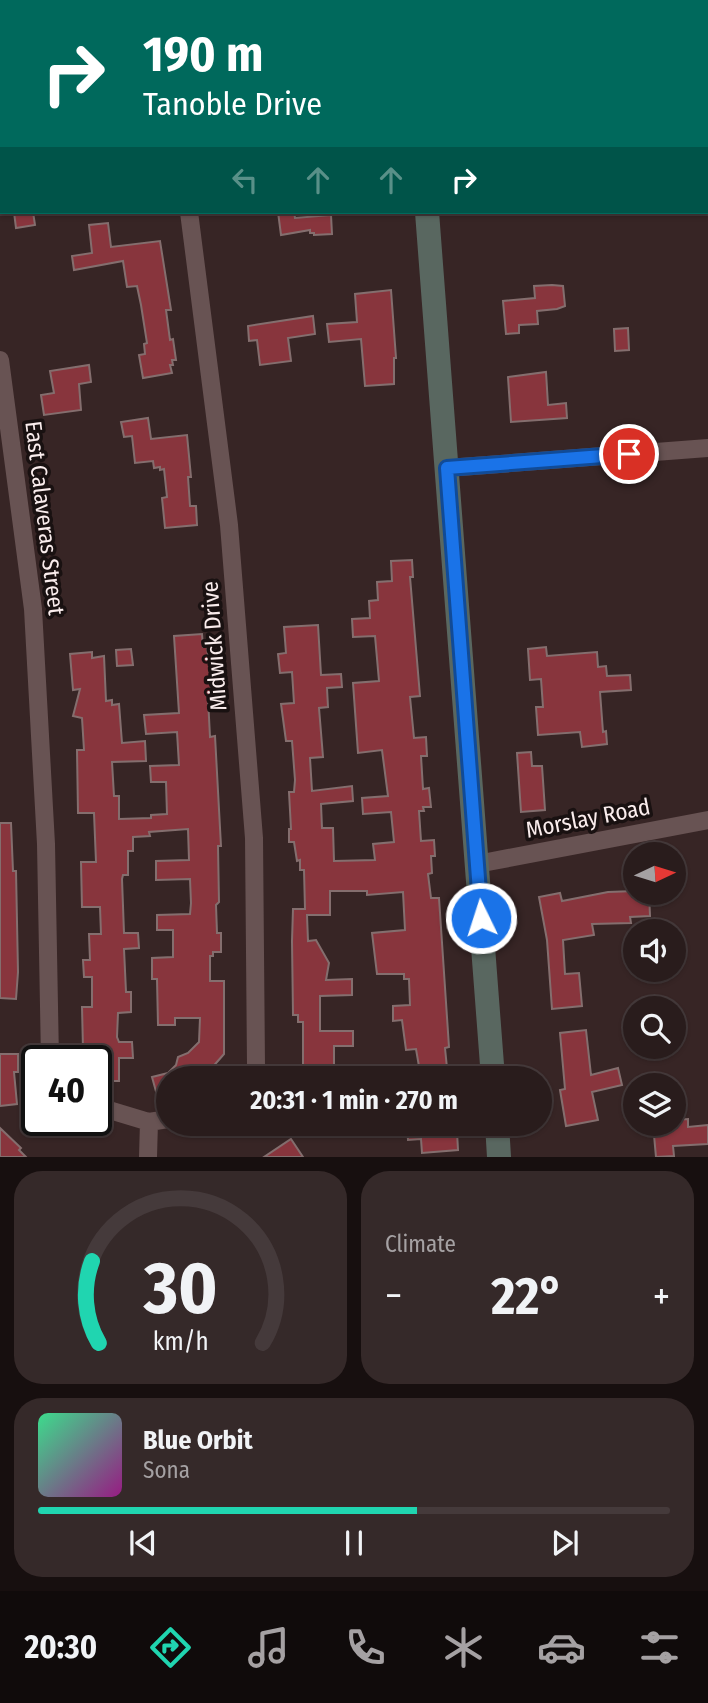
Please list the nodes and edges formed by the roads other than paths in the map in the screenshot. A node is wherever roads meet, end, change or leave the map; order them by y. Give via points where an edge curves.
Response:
1 (189, 214) edge
2 (427, 214) edge
3 (0, 360) edge
4 (708, 448) edge
5 (447, 468) junction
6 (708, 820) edge
7 (477, 864) junction
8 (50, 1045) edge
9 (256, 1066) edge
10 (492, 1066) edge
11 (112, 1111) edge
12 (156, 1121) edge
13 (149, 1122) junction
14 (498, 1136) edge
15 (148, 1157) edge
16 (499, 1157) edge

1 - 9 street, Midwick Drive via 229,525 254,838
2 - 5 street
3 - 8 street, East Calaveras Street via 33,609 46,844
4 - 5 street
5 - 7 street
6 - 7 street, Morslay Road
7 - 10 street
11 - 13 street
12 - 13 street
13 - 15 street
14 - 16 street

